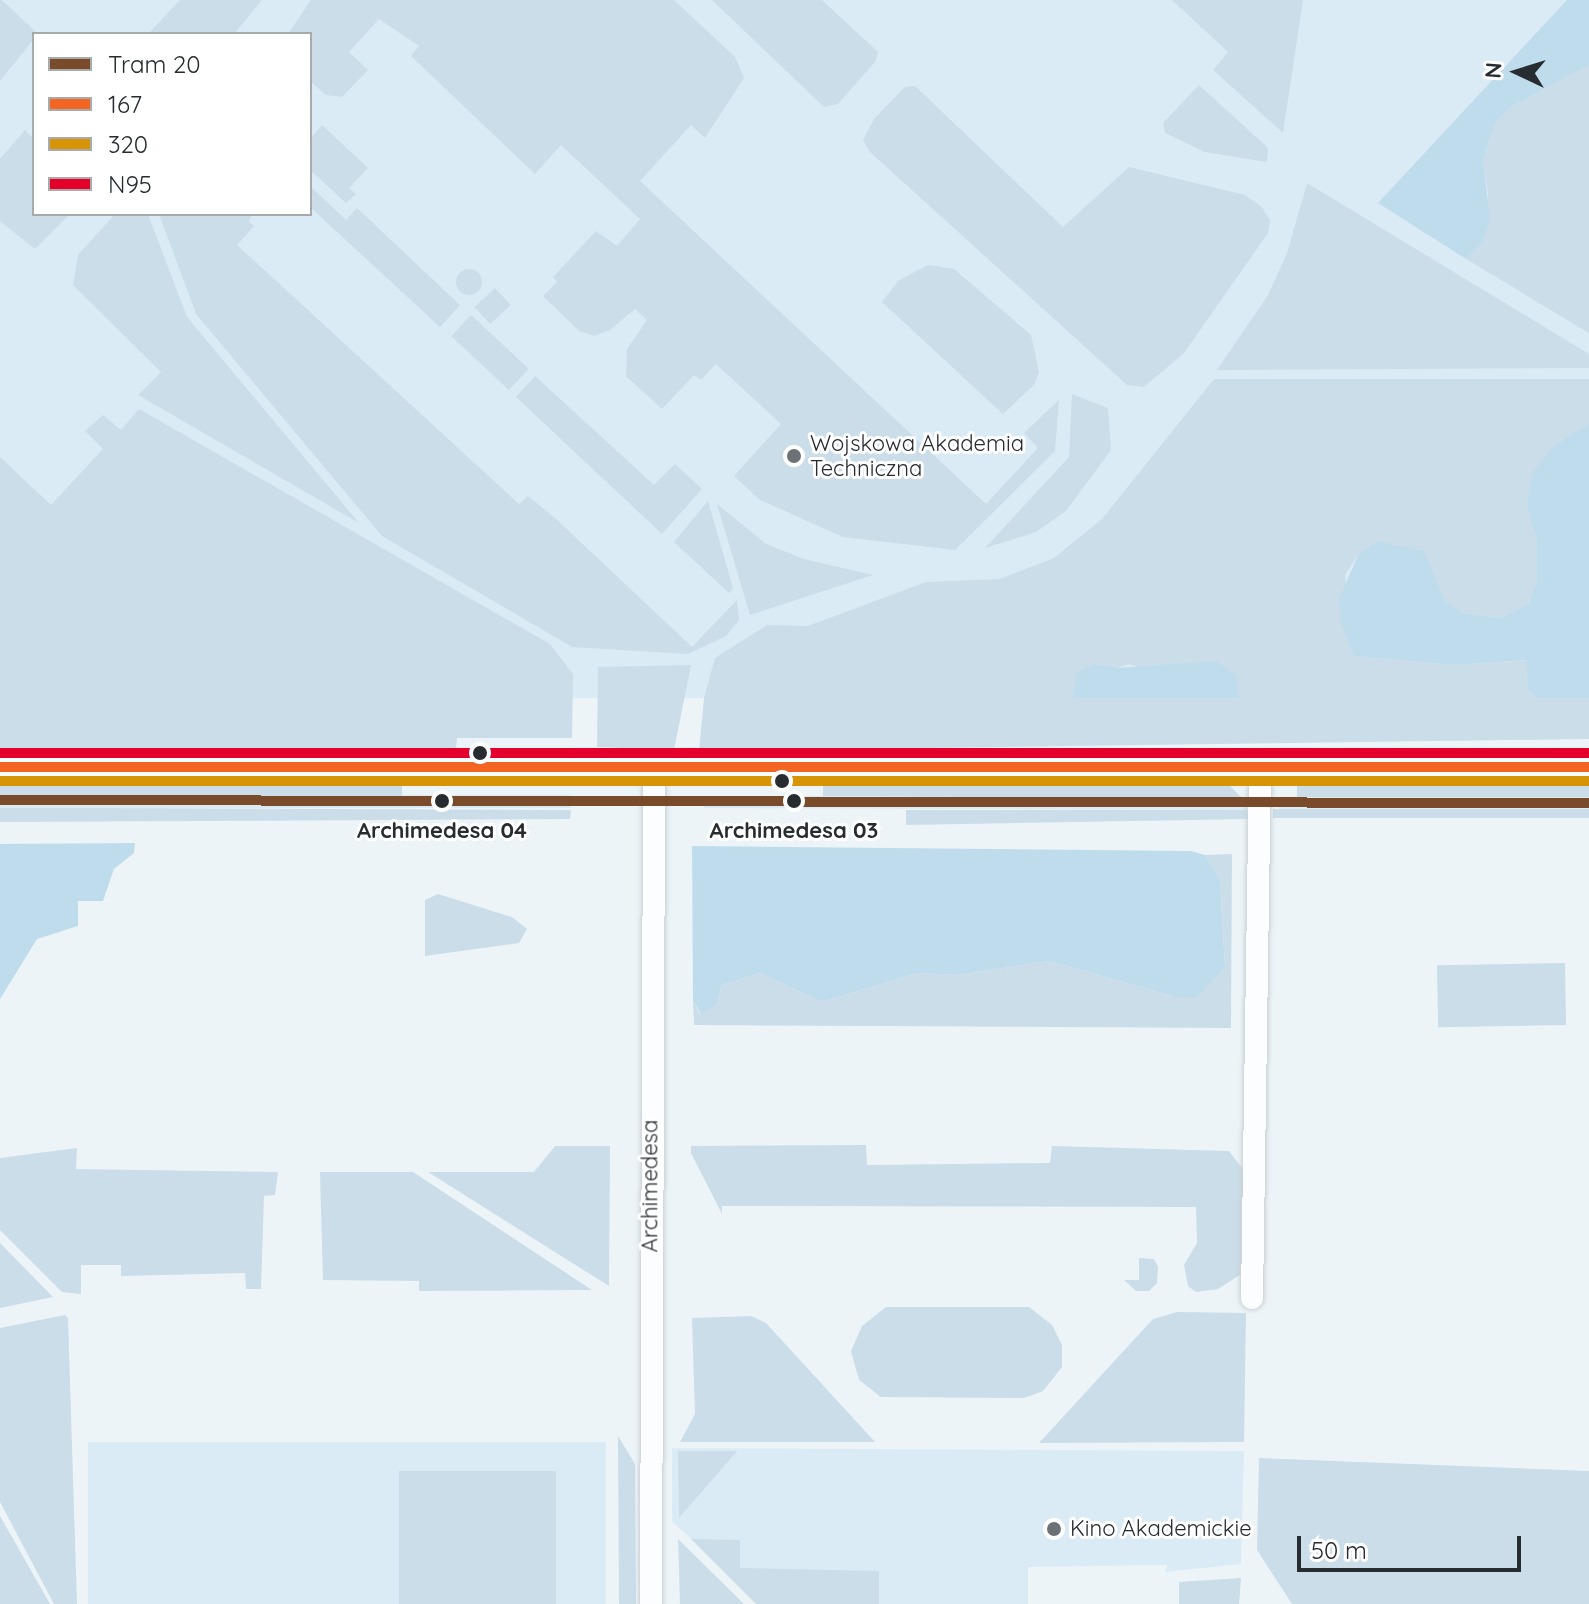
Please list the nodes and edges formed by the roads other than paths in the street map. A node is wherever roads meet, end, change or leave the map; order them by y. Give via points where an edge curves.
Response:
1 (0, 767) edge
2 (1589, 767) edge
3 (654, 768) junction
4 (1260, 768) junction
5 (1252, 1298) dead end
6 (651, 1604) edge

1 - 3 street
2 - 4 street
3 - 4 street
3 - 6 street, Archimedesa
4 - 5 street

